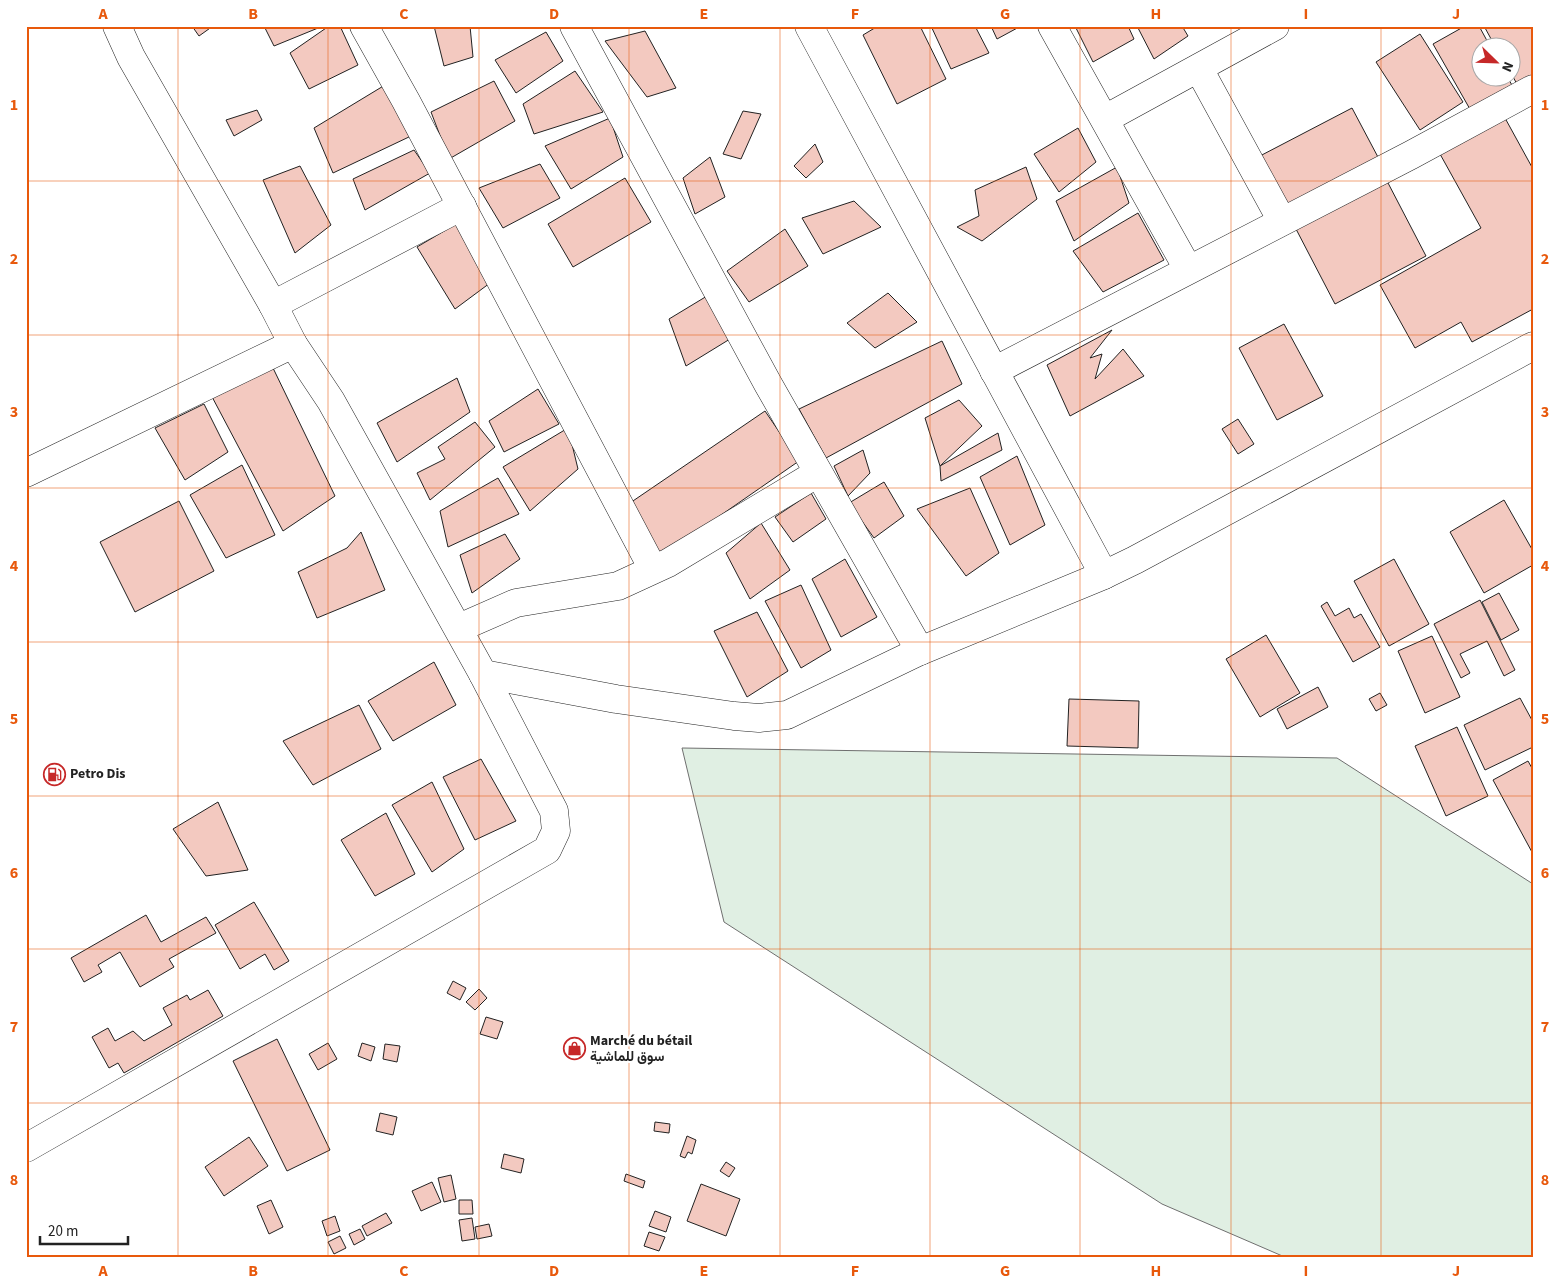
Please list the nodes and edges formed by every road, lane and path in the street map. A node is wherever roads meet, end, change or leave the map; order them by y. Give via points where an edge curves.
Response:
1 (117, 26) edge
2 (364, 26) edge
3 (574, 26) edge
4 (1052, 26) edge
5 (1275, 26) edge
6 (816, 29) edge
7 (1199, 69) junction
8 (1533, 89) edge
9 (1105, 119) junction
10 (462, 206) junction
11 (1282, 221) junction
12 (1188, 269) junction
13 (273, 305) junction
14 (292, 344) junction
15 (1533, 346) edge
16 (994, 371) junction
17 (26, 472) edge
18 (818, 473) junction
19 (653, 570) junction
20 (1104, 575) junction
21 (459, 628) junction
22 (920, 651) junction
23 (483, 674) junction
24 (26, 1148) edge

1 - 13 street
2 - 10 street
3 - 18 street
4 - 9 street
5 - 7 street
6 - 16 street
7 - 9 street
7 - 11 street
8 - 11 street
9 - 12 street
10 - 13 street
10 - 19 street
11 - 12 street
12 - 16 street
13 - 14 street
14 - 17 street
14 - 21 street via 331,401
15 - 20 street
16 - 20 street
18 - 19 street
18 - 22 street
19 - 21 street via 618,586 516,603
20 - 22 street
21 - 23 street
22 - 23 street via 787,715 759,718 616,699
23 - 24 street via 554,811 556,831 547,850

